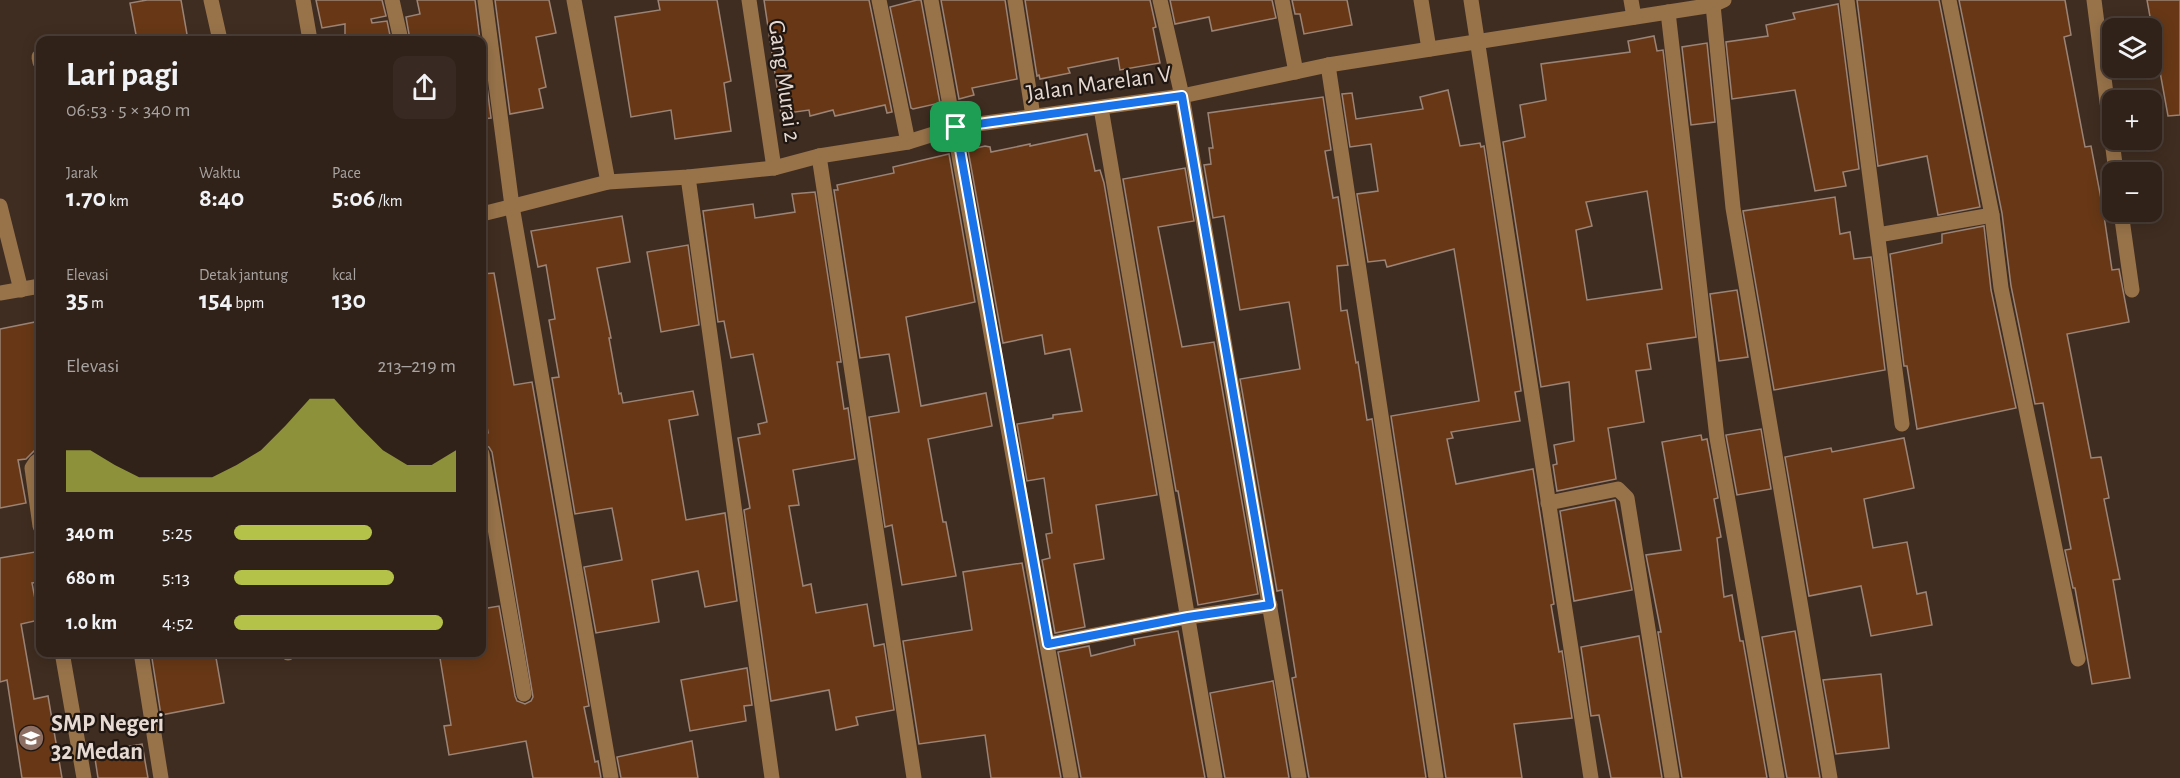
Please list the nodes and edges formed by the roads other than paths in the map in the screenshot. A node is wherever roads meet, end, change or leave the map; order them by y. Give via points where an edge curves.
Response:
1 (211, 0) edge
2 (303, 0) edge
3 (392, 0) edge
4 (485, 0) edge
5 (574, 0) edge
6 (749, 0) edge
7 (879, 0) edge
8 (931, 0) edge
9 (1015, 0) edge
10 (1160, 0) edge
11 (1282, 0) edge
12 (1421, 0) edge
13 (1471, 0) edge
14 (1631, 0) edge
15 (1847, 0) edge
16 (1950, 0) edge
17 (2094, 0) edge
18 (1718, 2) edge
19 (1668, 12) junction
20 (1634, 17) junction
21 (219, 36) edge
22 (309, 36) edge
23 (399, 36) edge
24 (1477, 42) junction
25 (1429, 49) junction
26 (1328, 65) junction
27 (1296, 72) junction
28 (1182, 96) junction
29 (1101, 108) junction
30 (1033, 116) junction
31 (956, 127) junction
32 (908, 142) junction
33 (819, 156) junction
34 (2115, 162) edge
35 (774, 168) junction
36 (688, 177) junction
37 (608, 182) junction
38 (0, 206) edge
39 (512, 206) junction
40 (486, 213) edge
41 (1992, 215) junction
42 (2122, 222) edge
43 (1878, 235) junction
44 (36, 287) edge
45 (21, 290) junction
46 (2132, 290) dead end
47 (0, 293) edge
48 (1902, 424) dead end
49 (36, 462) edge
50 (486, 477) edge
51 (36, 497) edge
52 (1548, 503) junction
53 (1270, 605) junction
54 (1188, 617) junction
55 (1048, 644) junction
56 (63, 657) edge
57 (142, 657) edge
58 (2078, 659) dead end
59 (524, 694) dead end
60 (84, 778) edge
61 (161, 778) edge
62 (611, 778) edge
63 (772, 778) edge
64 (914, 778) edge
65 (1071, 778) edge
66 (1215, 778) edge
67 (1299, 778) edge
68 (1436, 778) edge
69 (1591, 778) edge
70 (1672, 778) edge
71 (1777, 778) edge
72 (1830, 778) edge

1 - 21 street
2 - 22 street
3 - 23 street
4 - 39 street
5 - 37 street
6 - 35 street, Gang Murai 2
7 - 32 street
8 - 31 street
9 - 30 street
10 - 28 street
11 - 27 street
12 - 25 street
13 - 24 street
14 - 20 street
15 - 43 street
16 - 41 street
17 - 34 street
18 - 19 street, Jalan Marelan V
18 - 72 street via 1733,208
19 - 20 street, Jalan Marelan V
19 - 71 street via 1717,438
20 - 24 street, Jalan Marelan V
24 - 25 street, Jalan Marelan V
24 - 52 street
25 - 26 street, Jalan Marelan V
26 - 27 street, Jalan Marelan V
26 - 68 street
27 - 28 street, Jalan Marelan V
28 - 29 street, Jalan Marelan V
28 - 53 street
29 - 30 street, Jalan Marelan V
29 - 54 street
30 - 31 street, Jalan Marelan V
31 - 32 street, Jalan Marelan V
31 - 55 street
32 - 33 street, Jalan Marelan V
33 - 35 street, Jalan Marelan V
33 - 64 street
35 - 36 street, Jalan Marelan V
36 - 37 street, Jalan Marelan V
36 - 63 street
37 - 39 street, Jalan Marelan V
38 - 45 street
39 - 40 street, Jalan Marelan V
39 - 62 street
41 - 43 street
41 - 58 street via 2001,288
42 - 46 street
43 - 48 street
44 - 45 street
45 - 47 street
49 - 51 street via 32,468
50 - 59 street
52 - 69 street
52 - 70 street via 1618,489 1627,498
53 - 54 street
53 - 67 street
54 - 55 street
54 - 66 street
55 - 65 street
56 - 60 street
57 - 61 street

